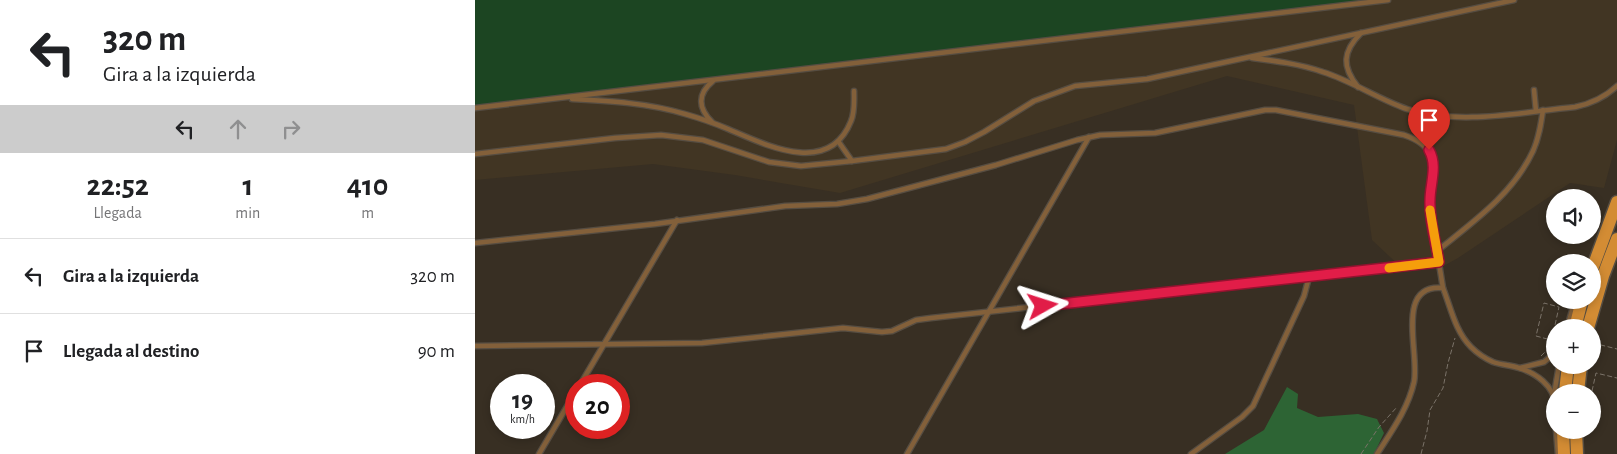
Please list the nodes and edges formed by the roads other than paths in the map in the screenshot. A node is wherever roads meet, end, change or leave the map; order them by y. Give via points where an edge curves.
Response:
1 (1388, 0) edge
2 (1514, 0) edge
3 (1362, 32) junction
4 (1248, 57) junction
5 (714, 80) junction
6 (1617, 86) edge
7 (1359, 88) junction
8 (1534, 90) dead end
9 (854, 91) dead end
10 (558, 98) junction
11 (475, 108) edge
12 (1543, 110) junction
13 (1536, 111) junction
14 (713, 123) junction
15 (1089, 137) junction
16 (838, 141) junction
17 (475, 154) edge
18 (852, 161) junction
19 (1617, 202) edge
20 (677, 220) junction
21 (1605, 233) junction
22 (1617, 239) edge
23 (475, 243) edge
24 (1437, 251) junction
25 (1593, 254) edge
26 (1598, 254) edge
27 (1617, 257) edge
28 (1439, 262) junction
29 (1309, 276) junction
30 (1603, 276) junction
31 (1443, 288) junction
32 (991, 312) junction
33 (1590, 319) edge
34 (604, 344) junction
35 (475, 346) edge
36 (1546, 360) edge
37 (1520, 368) junction
38 (586, 374) edge
39 (1546, 385) edge
40 (565, 410) edge
41 (1557, 439) edge
42 (1563, 439) edge
43 (1576, 439) edge
44 (539, 454) edge
45 (907, 454) edge
46 (1191, 454) edge
47 (1377, 454) edge
48 (1558, 454) edge
49 (1563, 454) edge
50 (1577, 454) edge

1 - 5 lane
2 - 3 lane
3 - 4 lane
3 - 7 lane via 1353,41 1346,60 1346,68
4 - 7 lane via 1325,72
4 - 18 lane via 1147,79 1075,86 1034,101 985,132 946,149
5 - 10 lane
5 - 14 lane via 705,87 701,99 702,109
6 - 12 lane via 1588,104
7 - 13 lane via 1408,109 1439,115 1477,116
8 - 13 lane
9 - 16 lane via 851,121
10 - 11 lane
10 - 14 lane via 626,102 683,113
12 - 13 lane
12 - 24 lane via 1533,151 1515,179 1491,207
14 - 16 lane via 793,152 809,154
15 - 20 lane via 867,199
15 - 24 lane via 1155,133 1265,110 1404,135 1420,141 1432,156 1430,217
15 - 32 lane
16 - 18 lane
17 - 18 lane via 661,135 703,140 769,162 801,166
19 - 21 main road
20 - 23 lane
20 - 34 lane
21 - 25 lane
21 - 26 main road
22 - 30 main road
24 - 28 lane
27 - 30 lane
28 - 29 lane
28 - 31 lane
29 - 32 lane
29 - 46 lane via 1304,296 1253,406 1242,418
30 - 33 main road
31 - 37 lane via 1459,333 1470,346 1495,363
31 - 47 lane via 1427,289 1417,296 1413,304 1414,383 1403,412
32 - 34 lane via 916,320 882,332 843,328 702,343
32 - 45 lane
34 - 35 lane
34 - 38 lane
36 - 37 lane
37 - 39 lane
40 - 44 lane
41 - 48 lane
42 - 49 main road
43 - 50 main road

